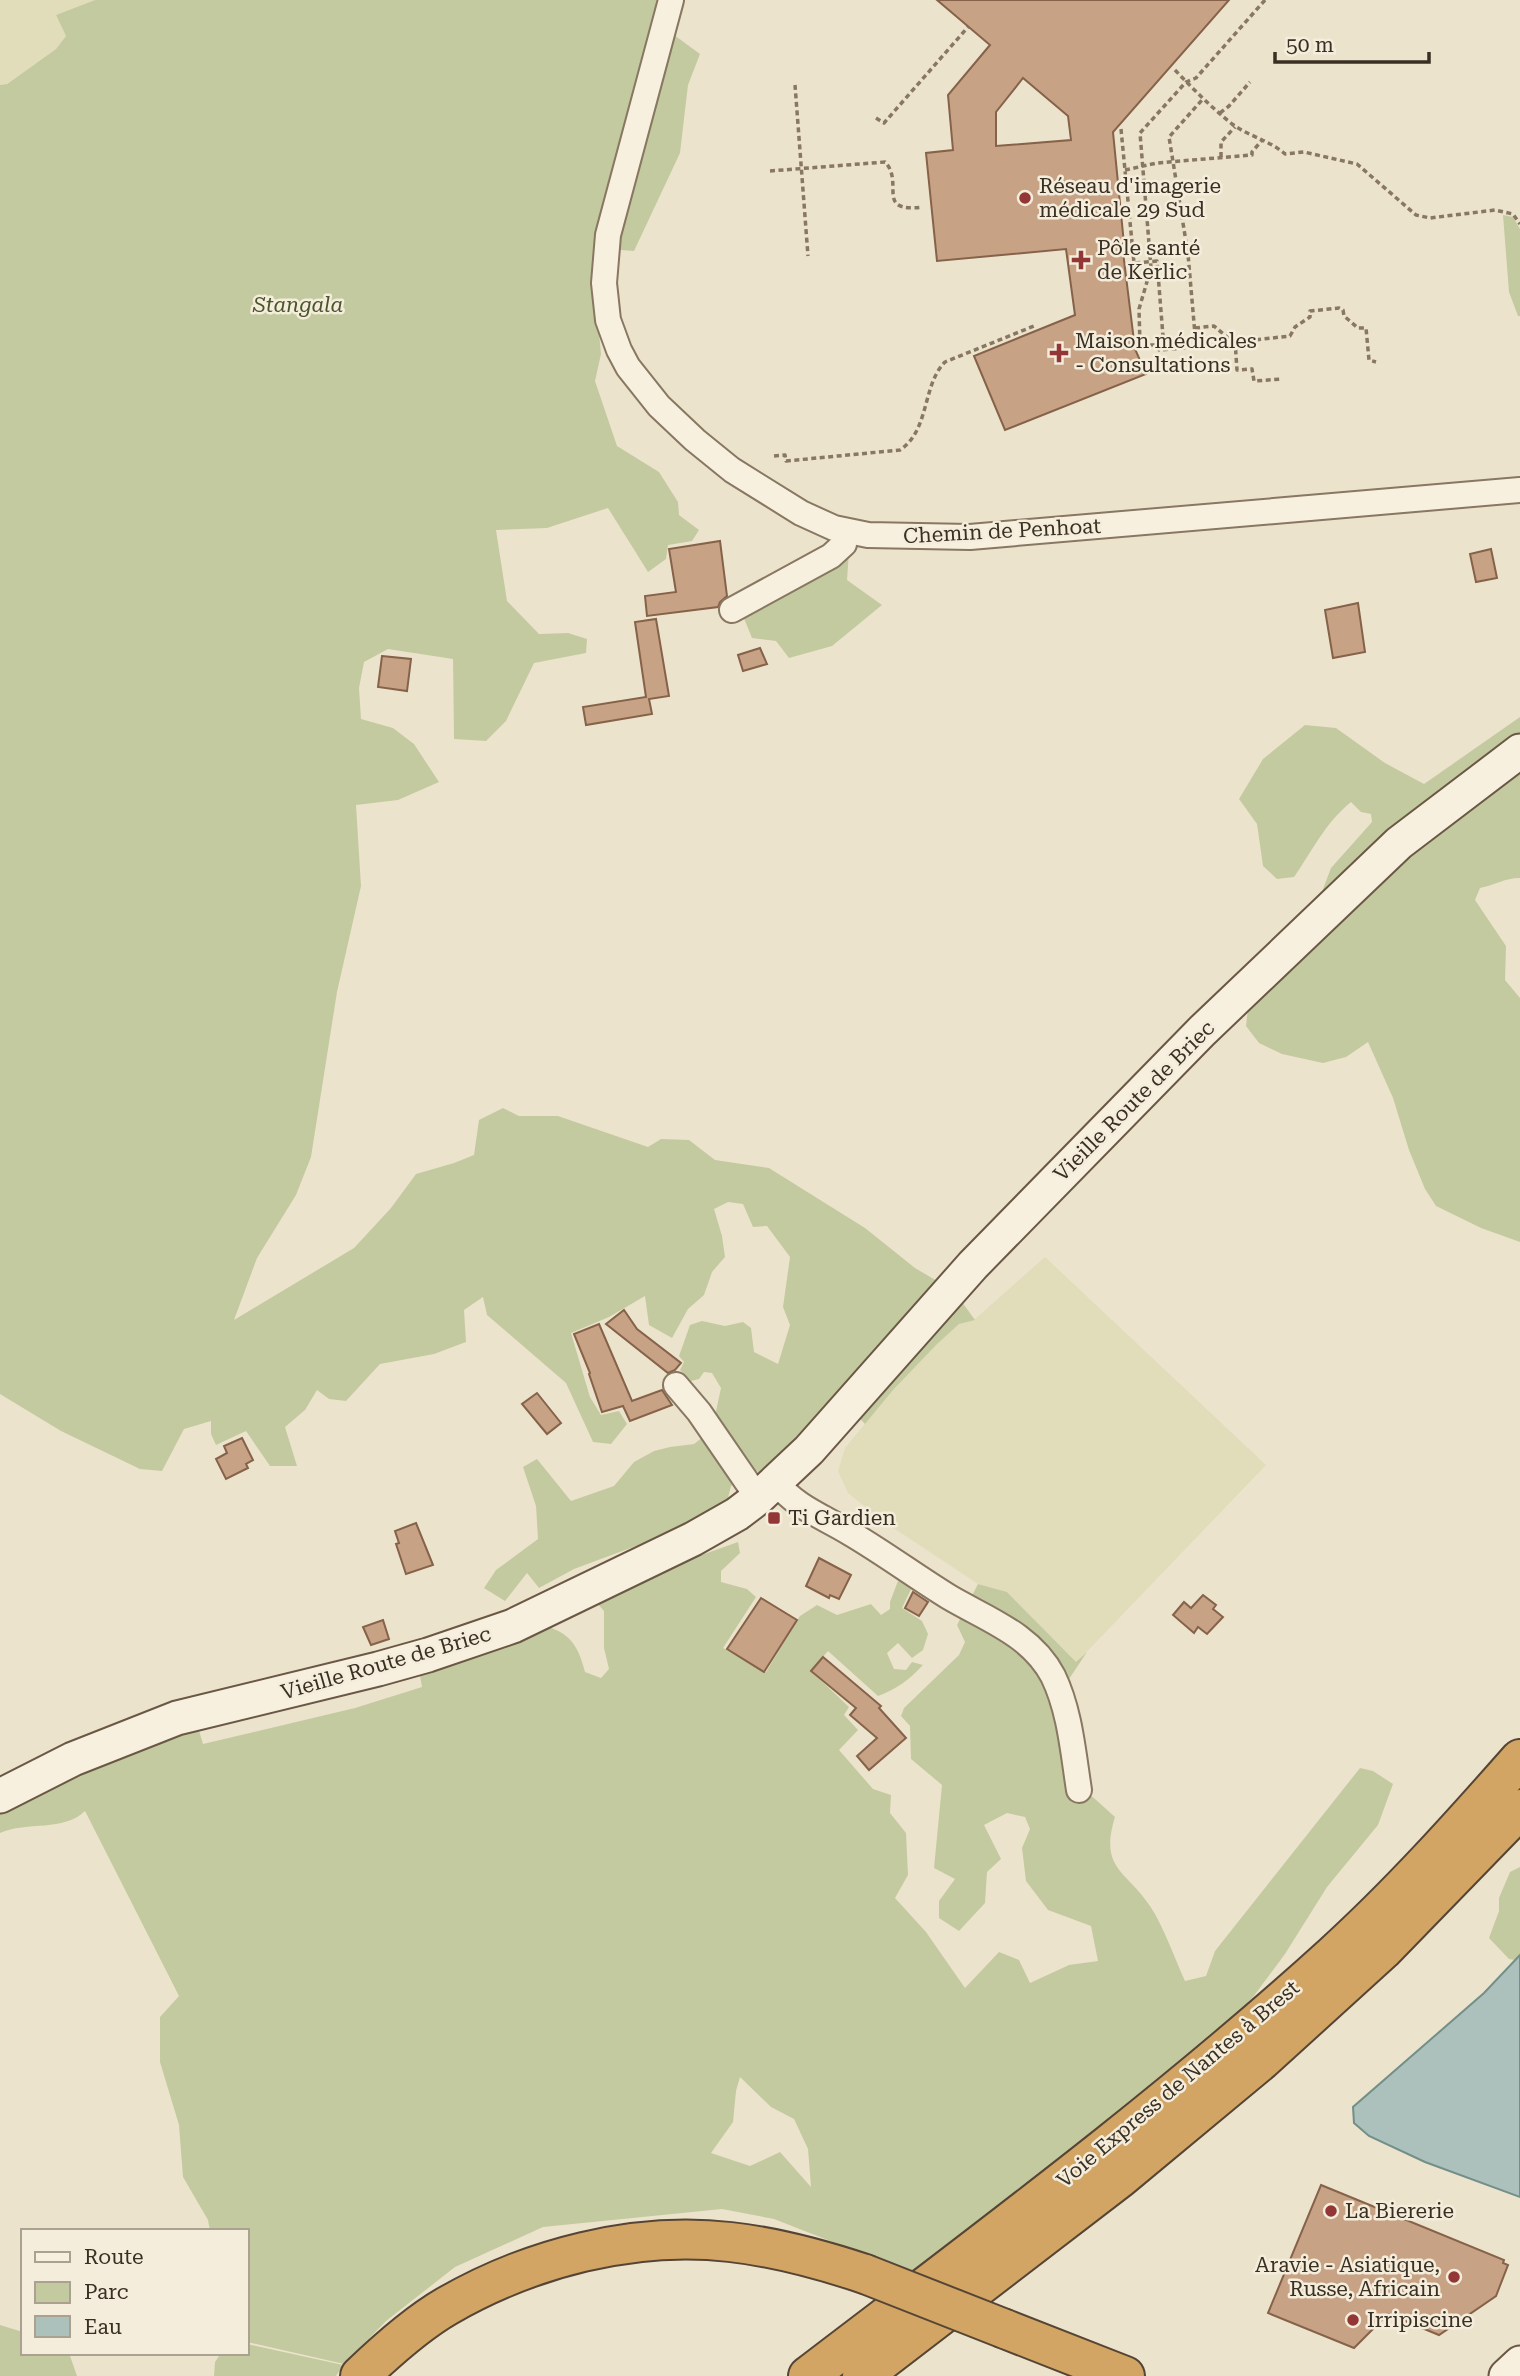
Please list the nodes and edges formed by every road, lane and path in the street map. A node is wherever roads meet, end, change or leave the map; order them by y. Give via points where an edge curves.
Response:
1 (671, 0) edge
2 (1265, 0) edge
3 (968, 27) dead end
4 (1175, 70) dead end
5 (1186, 82) junction
6 (1250, 82) dead end
7 (795, 85) dead end
8 (1202, 100) junction
9 (1220, 113) junction
10 (876, 118) dead end
11 (1236, 126) junction
12 (1121, 129) dead end
13 (1263, 139) junction
14 (1221, 158) junction
15 (1172, 162) junction
16 (1142, 166) junction
17 (801, 168) junction
18 (1125, 170) junction
19 (771, 171) dead end
20 (923, 207) dead end
21 (1520, 224) edge
22 (808, 256) dead end
23 (1150, 261) junction
24 (1034, 326) dead end
25 (1195, 328) junction
26 (1235, 341) junction
27 (1229, 342) junction
28 (1196, 345) junction
29 (1164, 350) junction
30 (1376, 362) dead end
31 (1282, 379) dead end
32 (774, 456) dead end
33 (1520, 490) edge
34 (845, 532) junction
35 (732, 610) dead end
36 (1520, 751) edge
37 (676, 1385) dead end
38 (767, 1490) junction
39 (1520, 1759) edge
40 (1079, 1790) dead end
41 (0, 1796) edge
42 (1520, 1809) edge
43 (1520, 2363) edge
44 (360, 2376) edge
45 (808, 2376) edge
46 (862, 2376) edge
47 (1125, 2376) edge
48 (1506, 2376) edge

1 - 34 street, Chemin de Penhoat via 608,235 605,303 614,337 642,387 695,440 778,499
2 - 5 path via 1196,78
3 - 10 path via 884,123
4 - 5 path
5 - 8 path
5 - 16 path via 1140,133
6 - 9 path
7 - 17 path
8 - 9 path
8 - 15 path via 1169,137
9 - 11 path
11 - 13 path
11 - 14 path via 1221,142
12 - 18 path
13 - 14 path via 1252,155
13 - 21 path via 1285,154 1304,152 1357,164 1416,215 1430,218 1496,210 1513,214
14 - 15 path
15 - 16 path
15 - 25 path
16 - 18 path
16 - 23 path
17 - 19 path
17 - 20 path via 885,162 892,173 898,206
17 - 22 path
18 - 23 path via 1134,263
23 - 29 path via 1157,261
23 - 29 path via 1139,309 1140,345 1158,345
24 - 32 path via 945,362 915,434 900,450 786,461 785,455
25 - 27 path via 1214,326
25 - 28 path
26 - 27 path
26 - 30 path via 1290,335 1310,317 1310,311 1339,308 1358,328 1366,328 1369,360
26 - 31 path via 1237,370 1252,369 1254,381
27 - 28 path
28 - 29 path
33 - 34 street, Chemin de Penhoat via 970,537
34 - 35 street via 844,544 831,556
36 - 38 street, Vieille Route de Briec via 1399,843 1202,1031 973,1265 857,1397
37 - 38 street
38 - 40 street via 785,1494 851,1533 1034,1650 1053,1677 1069,1722
38 - 41 street, Vieille Route de Briec via 693,1539 513,1626 377,1669 177,1718 73,1759
39 - 45 highway, Voie Express de Nantes à Brest via 1415,1873 1277,2004 1156,2108
42 - 46 highway, Voie Express de Nantes à Brest via 1383,1950 1262,2060 1120,2178
43 - 48 street
44 - 47 highway, bridge via 445,2307 515,2274 590,2251 652,2242 727,2241 785,2250 864,2274

